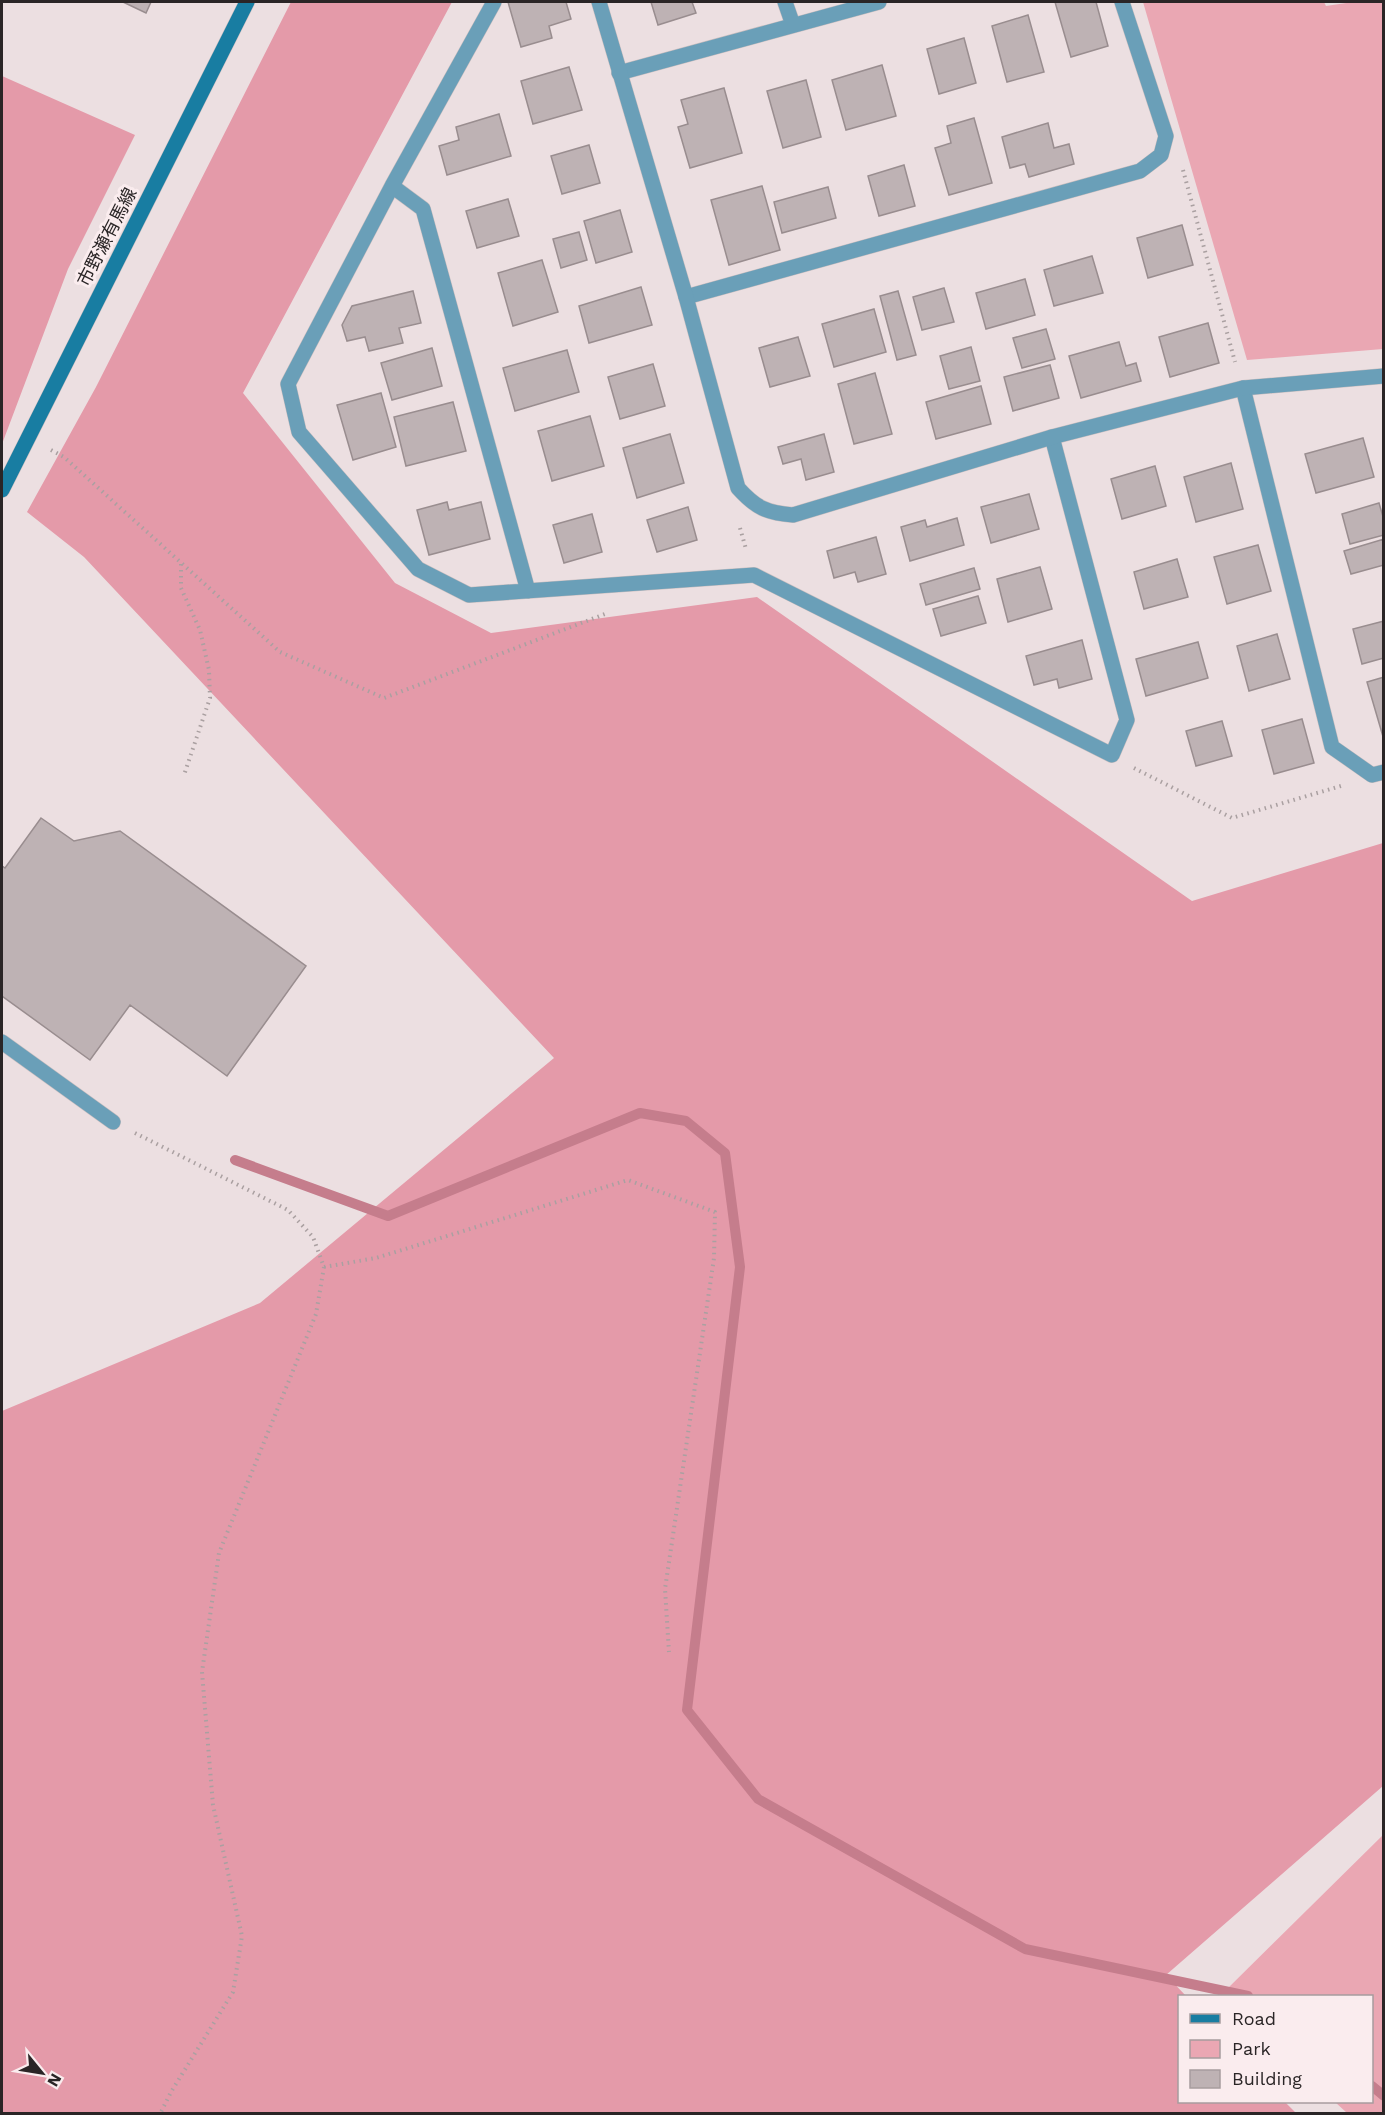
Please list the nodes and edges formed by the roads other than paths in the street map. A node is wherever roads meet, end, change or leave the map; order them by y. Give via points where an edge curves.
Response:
1 (247, 2) edge
2 (494, 2) edge
3 (599, 2) edge
4 (785, 2) edge
5 (879, 2) edge
6 (1122, 2) edge
7 (793, 25) junction
8 (619, 73) junction
9 (392, 186) junction
10 (686, 297) junction
11 (1383, 376) edge
12 (1243, 388) junction
13 (1052, 437) junction
14 (2, 490) edge
15 (528, 591) junction
16 (1383, 772) edge
17 (2, 1042) edge
18 (113, 1122) road end

1 - 14 main road, 市野瀬有馬線
2 - 9 street
3 - 8 street
4 - 7 street
5 - 7 street
6 - 10 street via 1166,136 1161,154 1140,171
7 - 8 street
8 - 10 street
9 - 15 street via 423,209
9 - 15 street via 288,384 299,432 418,568 469,595
10 - 13 street via 738,488 760,508 793,515
11 - 12 street
12 - 13 street
12 - 16 street via 1332,747 1372,775
13 - 15 street via 1127,720 1112,755 754,575
17 - 18 street

